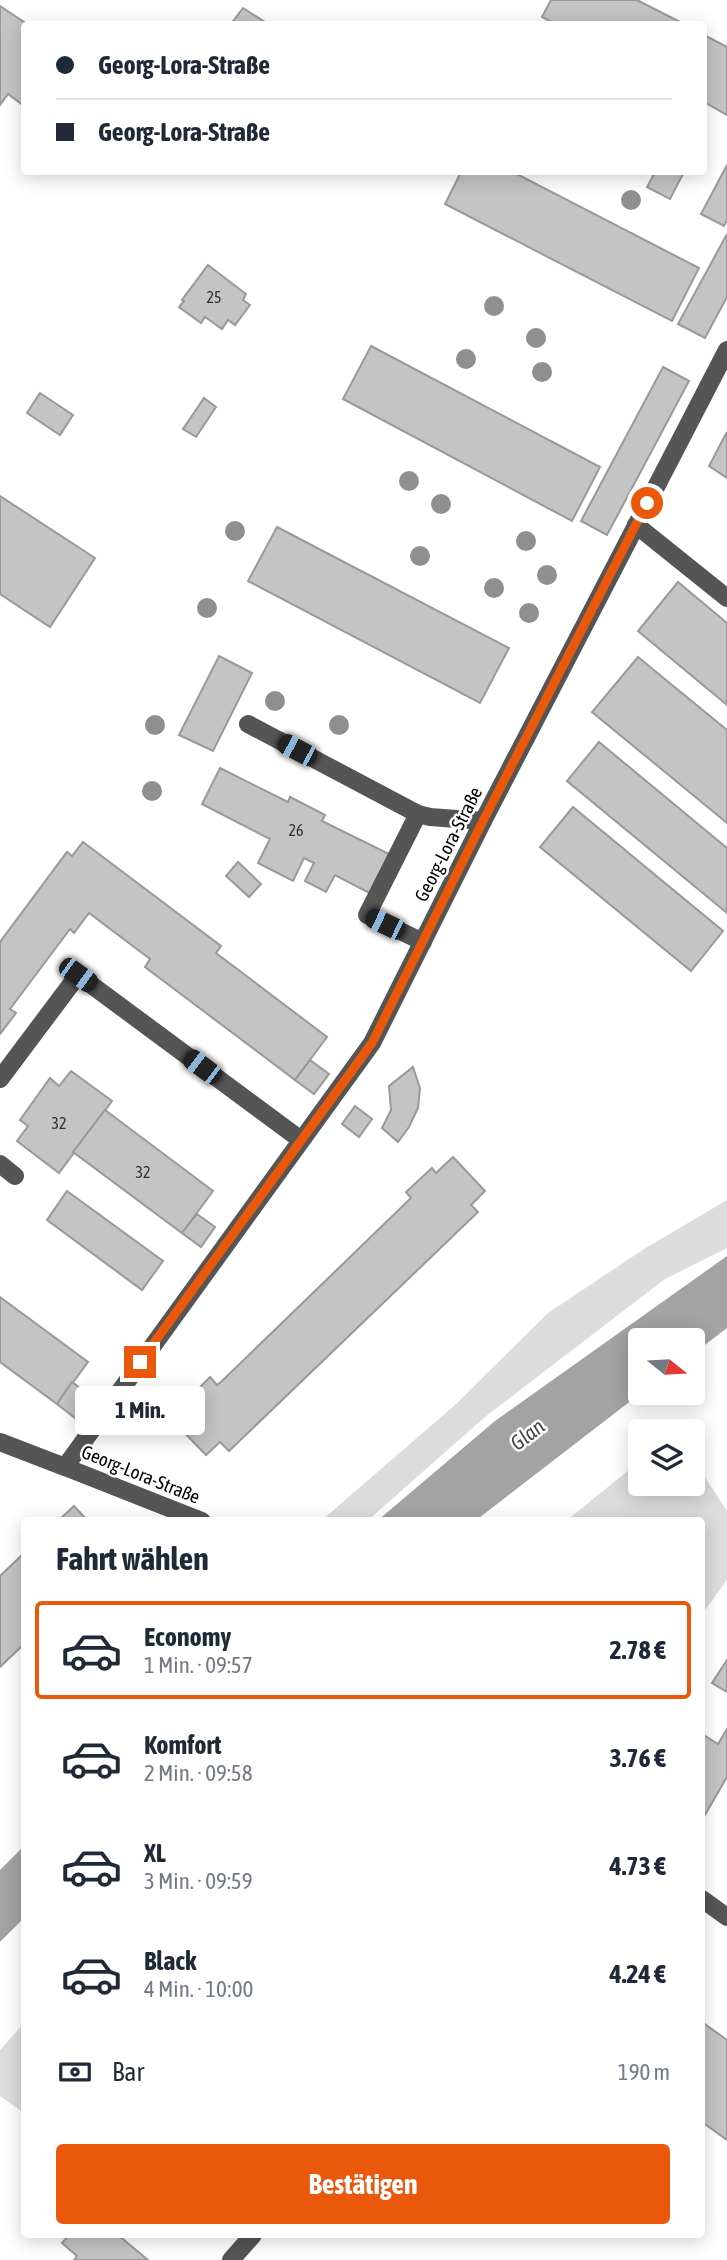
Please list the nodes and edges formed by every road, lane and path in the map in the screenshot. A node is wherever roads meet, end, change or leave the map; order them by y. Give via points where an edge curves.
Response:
1 (727, 350) edge
2 (636, 525) junction
3 (727, 598) edge
4 (248, 724) dead end
5 (418, 814) junction
6 (483, 821) junction
7 (422, 942) junction
8 (0, 1079) edge
9 (301, 1140) junction
10 (0, 1164) edge
11 (15, 1176) dead end
12 (0, 1442) edge
13 (65, 1466) junction
14 (185, 1517) edge
15 (705, 1901) edge
16 (727, 1917) edge
17 (250, 2238) edge
18 (231, 2260) edge

1 - 2 street, Georg-Lora-Straße
2 - 3 street
2 - 6 street, Georg-Lora-Straße
4 - 5 street
5 - 6 street
5 - 7 street via 366,915
6 - 7 street, Georg-Lora-Straße
7 - 9 street, Georg-Lora-Straße via 372,1043
8 - 9 street via 78,975
9 - 13 street, Georg-Lora-Straße
10 - 11 street
12 - 13 street, Georg-Lora-Straße
13 - 14 street, Georg-Lora-Straße
15 - 16 street
17 - 18 street

